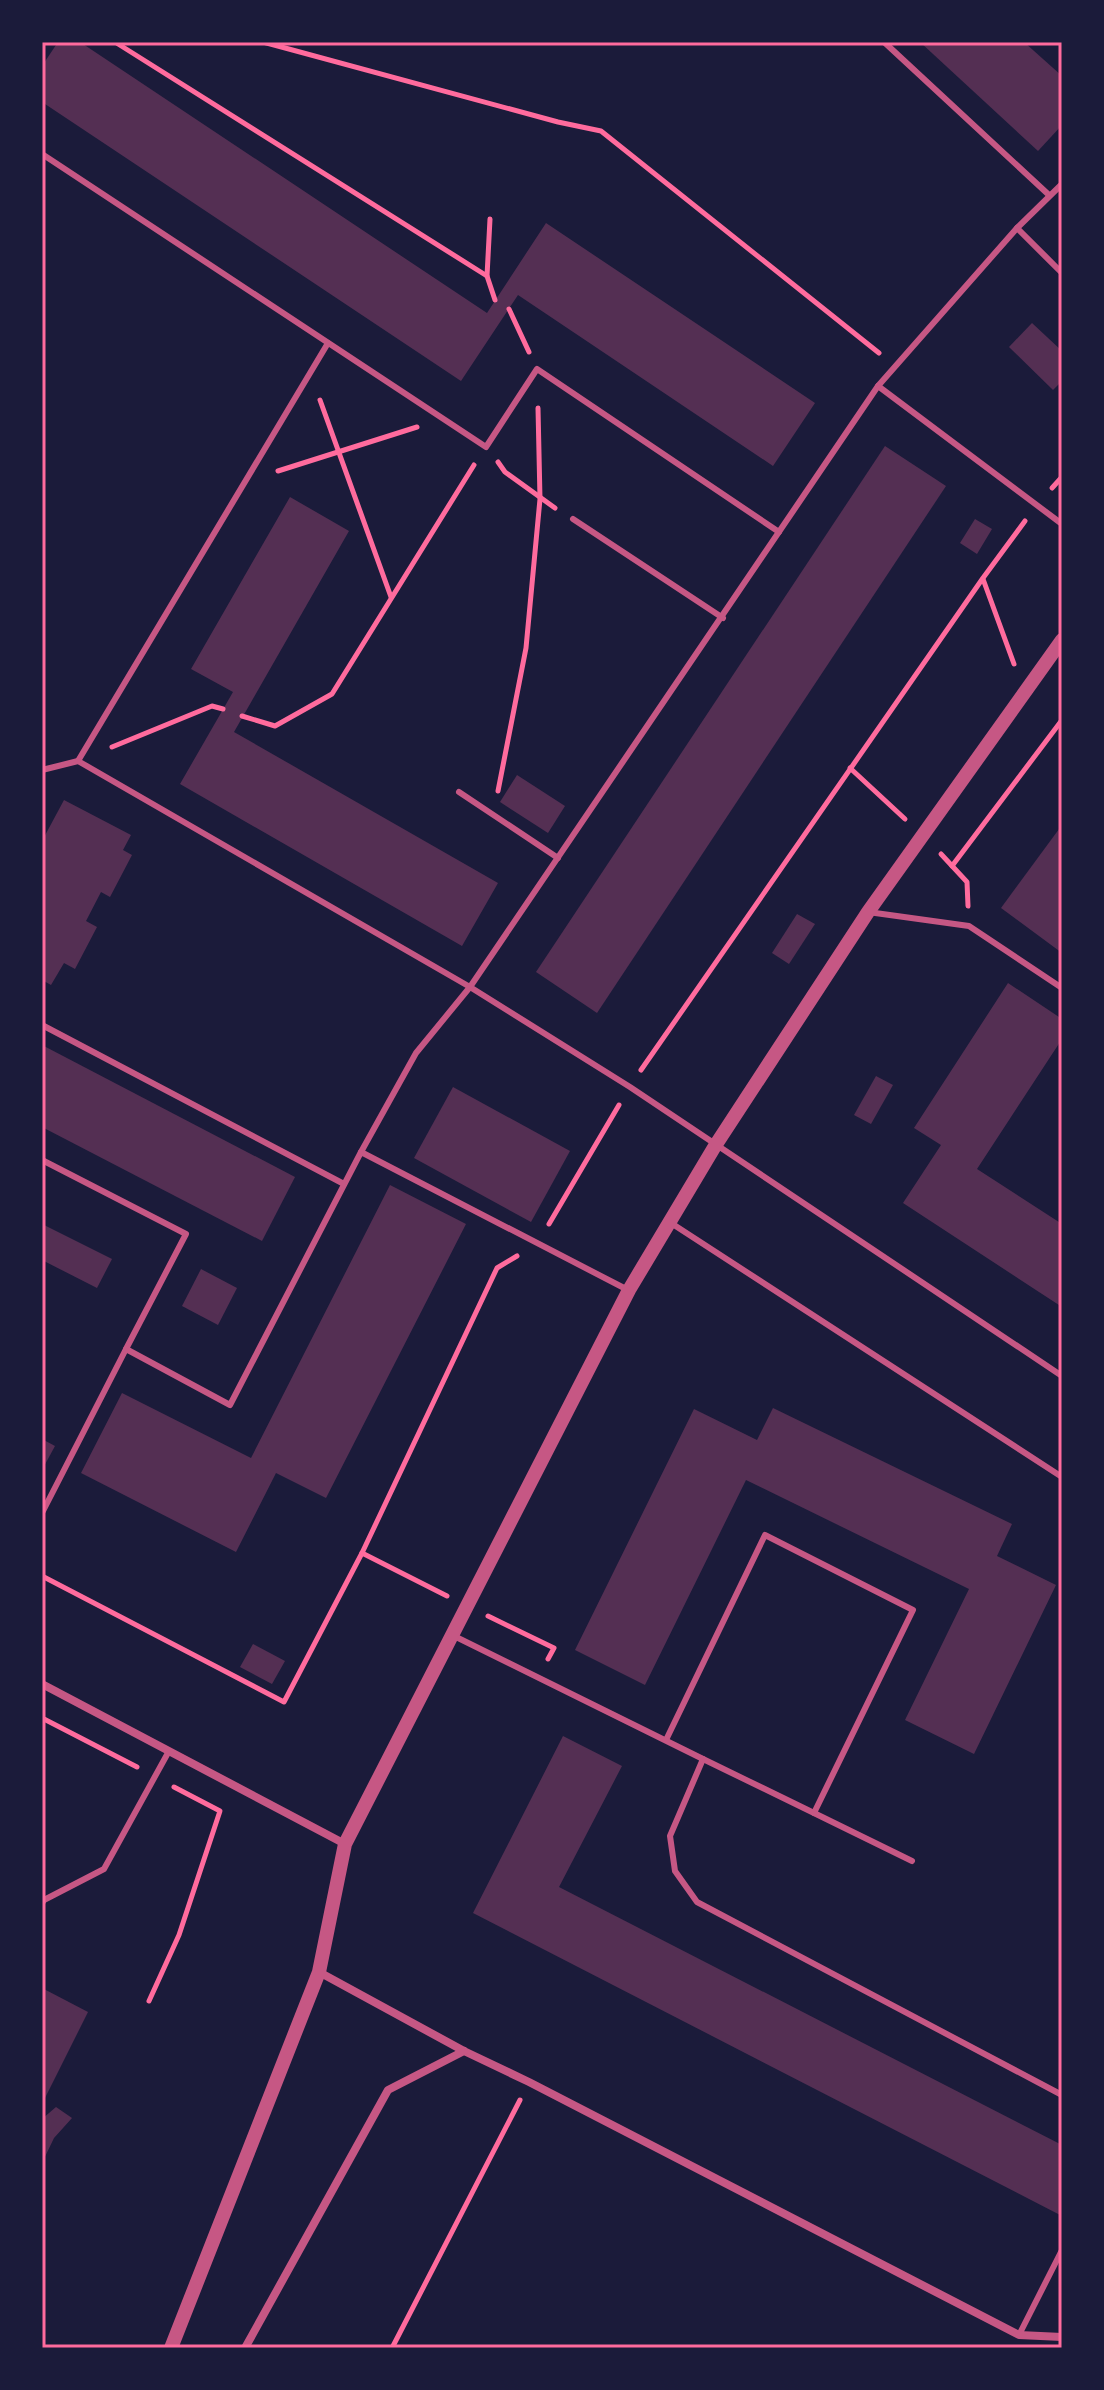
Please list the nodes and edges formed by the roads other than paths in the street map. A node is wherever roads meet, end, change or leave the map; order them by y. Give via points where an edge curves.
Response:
1 (884, 42) edge
2 (42, 154) edge
3 (1062, 184) edge
4 (1049, 195) junction
5 (1017, 228) junction
6 (1062, 273) edge
7 (328, 343) junction
8 (878, 386) junction
9 (573, 519) road end
10 (1062, 524) edge
11 (779, 532) junction
12 (723, 618) junction
13 (1062, 640) edge
14 (78, 761) junction
15 (42, 770) edge
16 (459, 792) dead end
17 (558, 858) junction
18 (868, 912) junction
19 (470, 987) junction
20 (1062, 988) edge
21 (42, 1025) edge
22 (715, 1146) junction
23 (361, 1152) junction
24 (42, 1160) edge
25 (344, 1184) junction
26 (668, 1221) junction
27 (629, 1290) junction
28 (126, 1349) junction
29 (1062, 1376) edge
30 (1062, 1477) edge
31 (42, 1513) edge
32 (452, 1635) junction
33 (42, 1684) edge
34 (666, 1740) junction
35 (169, 1751) junction
36 (703, 1759) junction
37 (814, 1813) junction
38 (345, 1844) junction
39 (912, 1861) dead end
40 (42, 1903) edge
41 (319, 1972) junction
42 (464, 2051) junction
43 (1062, 2095) edge
44 (1062, 2250) edge
45 (1019, 2335) junction
46 (1062, 2337) edge
47 (171, 2348) edge
48 (245, 2348) edge

1 - 4 lane
2 - 7 lane
3 - 4 lane
4 - 5 lane
5 - 6 lane
5 - 8 lane
7 - 11 lane via 486,447 537,369
7 - 14 lane
8 - 10 lane
8 - 11 lane
9 - 12 lane
11 - 12 lane
12 - 17 lane
13 - 18 street
14 - 15 lane
14 - 19 lane
16 - 17 lane
17 - 19 lane
18 - 20 lane via 969,926
18 - 22 street
19 - 22 lane
19 - 23 lane via 416,1053
21 - 25 lane
22 - 26 street
22 - 29 lane
23 - 25 lane
23 - 27 lane
24 - 28 lane via 186,1234
25 - 28 lane via 230,1405
26 - 27 street
26 - 30 lane
27 - 32 street
28 - 31 lane
32 - 34 lane
32 - 38 street
33 - 35 street
34 - 36 lane
34 - 37 lane via 765,1535 913,1610
35 - 38 street
35 - 40 lane via 104,1869
36 - 37 lane
36 - 43 lane via 670,1836 675,1871 697,1902
37 - 39 lane
38 - 41 street
41 - 42 street
41 - 47 street
42 - 45 street
42 - 48 street via 388,2090
44 - 45 lane
45 - 46 street

